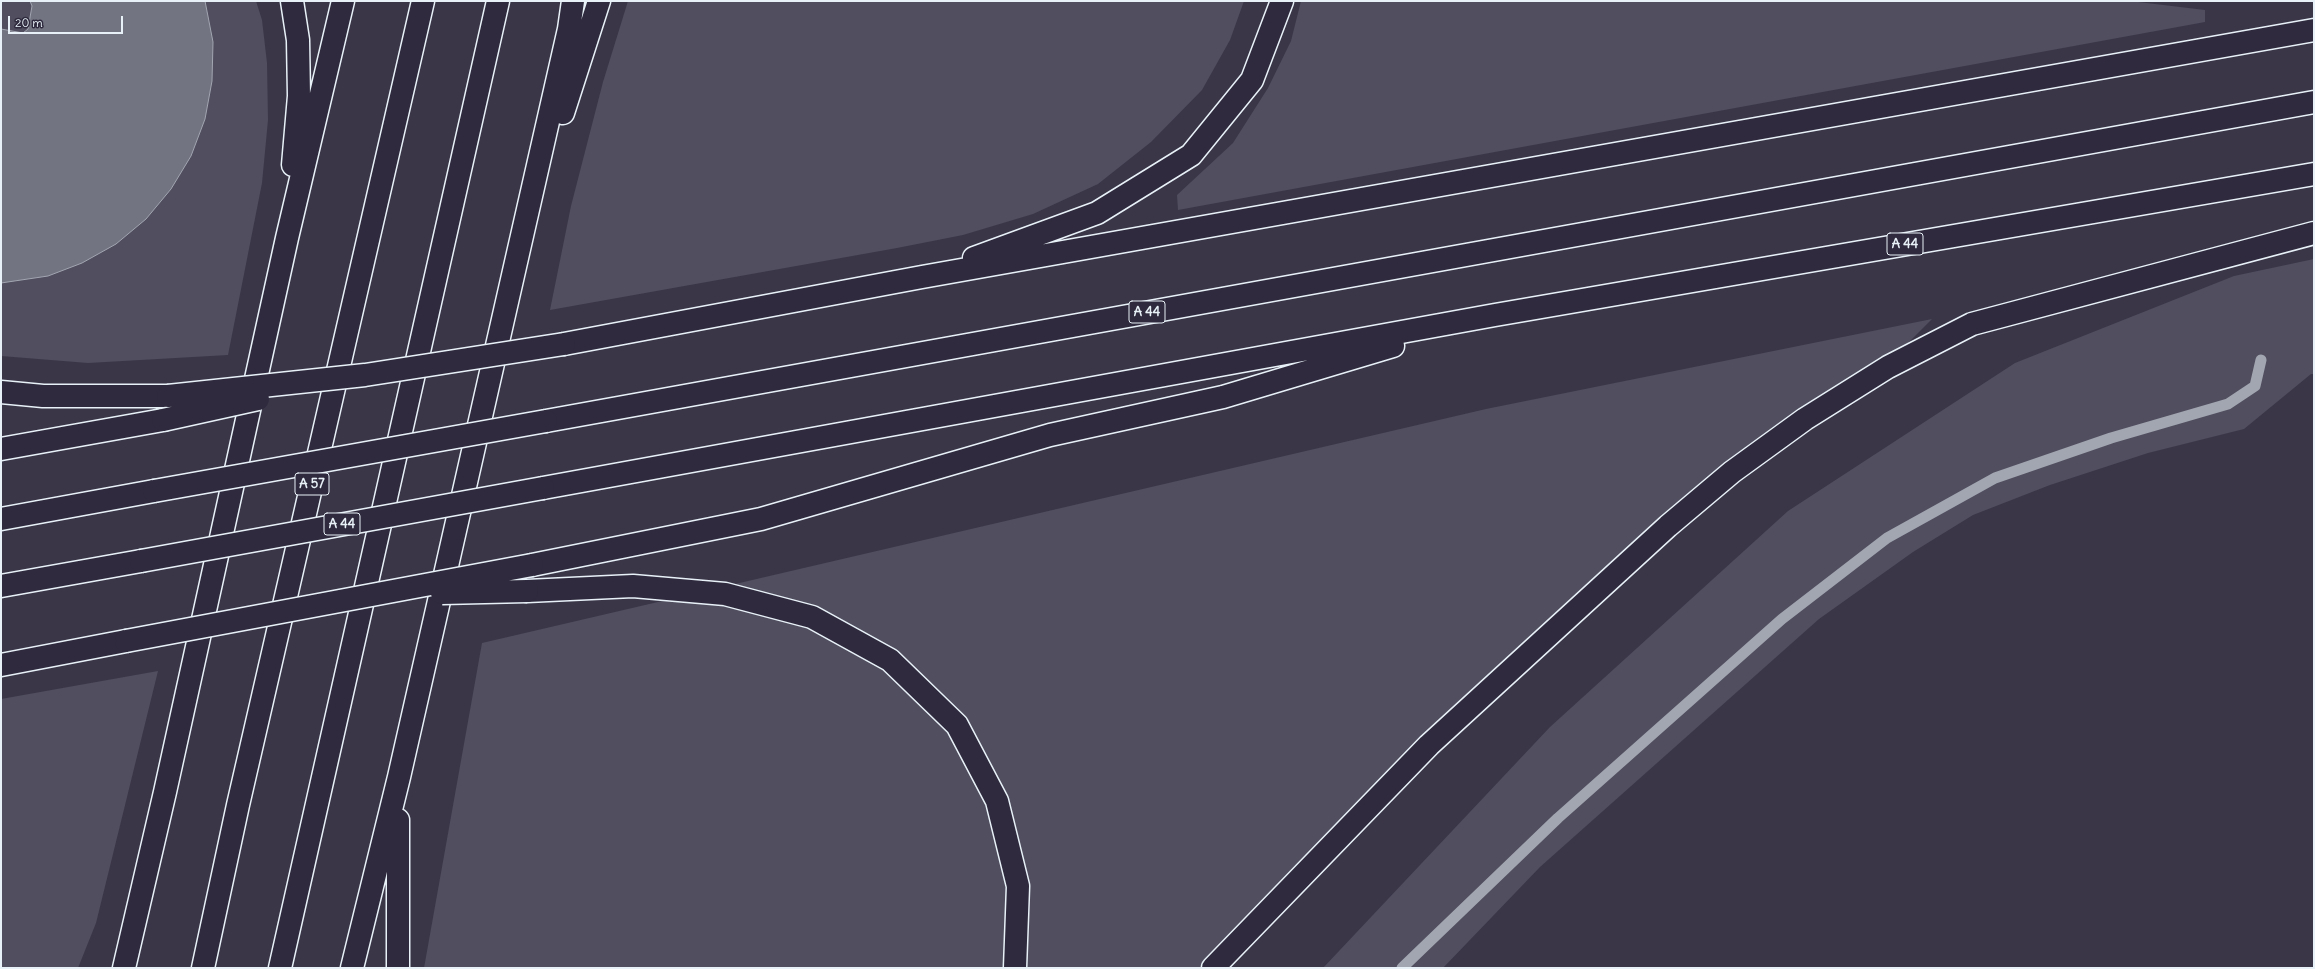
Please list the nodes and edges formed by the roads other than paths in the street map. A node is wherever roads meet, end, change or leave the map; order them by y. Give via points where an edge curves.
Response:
1 (292, 1) edge
2 (343, 1) edge
3 (423, 1) edge
4 (498, 1) edge
5 (573, 1) edge
6 (599, 1) edge
7 (1282, 1) edge
8 (2314, 30) edge
9 (2314, 102) edge
10 (2314, 174) edge
11 (2314, 233) edge
12 (287, 238) junction
13 (520, 245) junction
14 (922, 277) junction
15 (1495, 315) junction
16 (365, 375) junction
17 (1, 392) edge
18 (1, 449) edge
19 (1, 519) edge
20 (1, 586) edge
21 (377, 595) junction
22 (1, 665) edge
23 (399, 777) junction
24 (144, 881) junction
25 (110, 968) edge
26 (124, 968) edge
27 (203, 968) edge
28 (280, 968) edge
29 (352, 968) edge
30 (398, 968) edge
31 (1015, 968) edge
32 (1212, 968) edge

1 - 12 highway via 298,40 298,96
2 - 12 highway
3 - 27 highway, A 57 via 238,805
4 - 28 highway
5 - 13 highway
6 - 13 highway
7 - 14 highway via 1252,80 1191,155 1097,213
8 - 14 highway
9 - 19 highway, A 44, bridge
10 - 15 highway, A 44
11 - 32 highway via 1972,324 1888,367 1804,419 1732,472 1668,526 1429,745
12 - 24 highway
13 - 23 highway
14 - 16 highway, bridge via 564,344
15 - 20 highway, A 44, bridge
15 - 21 highway, bridge via 1223,397 1050,435 761,519
16 - 17 highway, bridge via 168,396 43,396
16 - 18 highway, bridge via 163,420
21 - 22 highway, bridge
21 - 31 highway, bridge via 633,586 725,594 812,617 890,660 957,725 997,801 1018,886
23 - 29 highway
23 - 30 highway via 396,874
24 - 25 highway
24 - 26 highway

